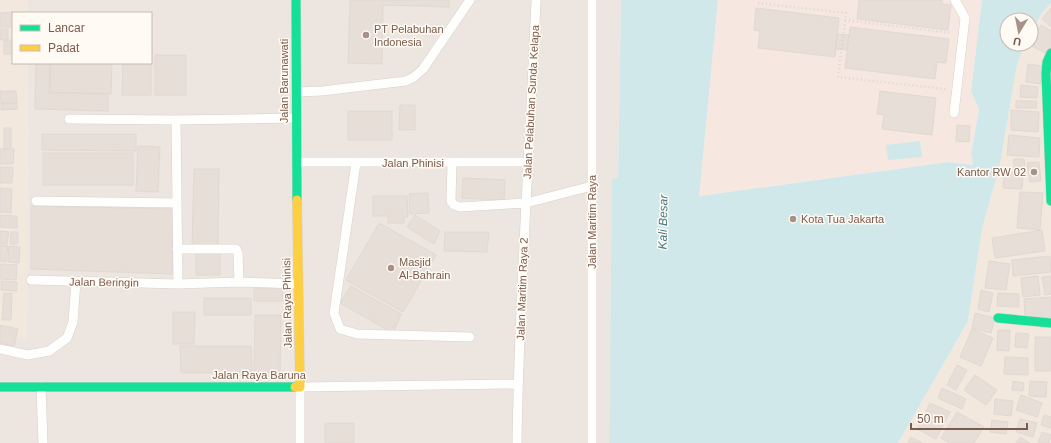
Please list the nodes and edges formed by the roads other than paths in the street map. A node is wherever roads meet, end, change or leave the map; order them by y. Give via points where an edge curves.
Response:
1 (296, 0) edge
2 (470, 0) edge
3 (536, 0) edge
4 (592, 0) edge
5 (955, 0) edge
6 (1051, 53) edge
7 (296, 92) junction
8 (954, 113) dead end
9 (296, 118) junction
10 (69, 119) dead end
11 (176, 120) junction
12 (1050, 150) edge
13 (298, 162) junction
14 (529, 162) junction
15 (356, 163) junction
16 (452, 163) junction
17 (592, 186) junction
18 (36, 201) dead end
19 (1051, 201) edge
20 (177, 203) junction
21 (526, 203) junction
22 (177, 249) junction
23 (31, 280) dead end
24 (76, 281) junction
25 (239, 282) junction
26 (178, 284) junction
27 (298, 284) junction
28 (998, 318) dead end
29 (1051, 323) edge
30 (470, 337) dead end
31 (0, 349) edge
32 (518, 384) junction
33 (0, 386) edge
34 (40, 387) junction
35 (300, 387) junction
36 (43, 443) edge
37 (300, 443) edge
38 (517, 443) edge
39 (592, 443) edge

1 - 7 street, Jalan Barunawati
2 - 7 lane via 423,69 406,81
3 - 14 lane, Jalan Pelabuhan Sunda Kelapa
4 - 17 lane, Jalan Maritim Raya
5 - 8 lane via 966,18
6 - 12 street via 1046,74
7 - 9 street, Jalan Barunawati
9 - 11 lane
9 - 13 street, Jalan Barunawati
10 - 11 lane
11 - 20 lane
12 - 19 street
13 - 15 lane, Jalan Phinisi
13 - 27 street, Jalan Raya Phinisi
14 - 16 lane, Jalan Phinisi
14 - 21 lane, Jalan Pelabuhan Sunda Kelapa
15 - 16 lane, Jalan Phinisi
15 - 30 lane via 334,313 340,328 357,334
16 - 21 lane via 451,201 454,205 460,207
17 - 21 lane
17 - 39 lane, Jalan Maritim Raya
18 - 20 lane
20 - 22 lane
21 - 32 lane, Jalan Maritim Raya 2
22 - 25 lane via 236,249
22 - 26 lane
23 - 24 lane, Jalan Beringin
24 - 26 lane, Jalan Beringin
24 - 31 lane via 74,322 67,338 50,351 28,355
25 - 26 lane, Jalan Beringin
25 - 27 lane, Jalan Beringin
27 - 35 street, Jalan Raya Phinisi
28 - 29 street
32 - 35 lane, Jalan Raya Baruna
32 - 38 lane, Jalan Maritim Raya 2
33 - 34 street, Jalan Raya Baruna
34 - 35 street, Jalan Raya Baruna
34 - 36 lane
35 - 37 lane, Jalan Raya Phinisi

